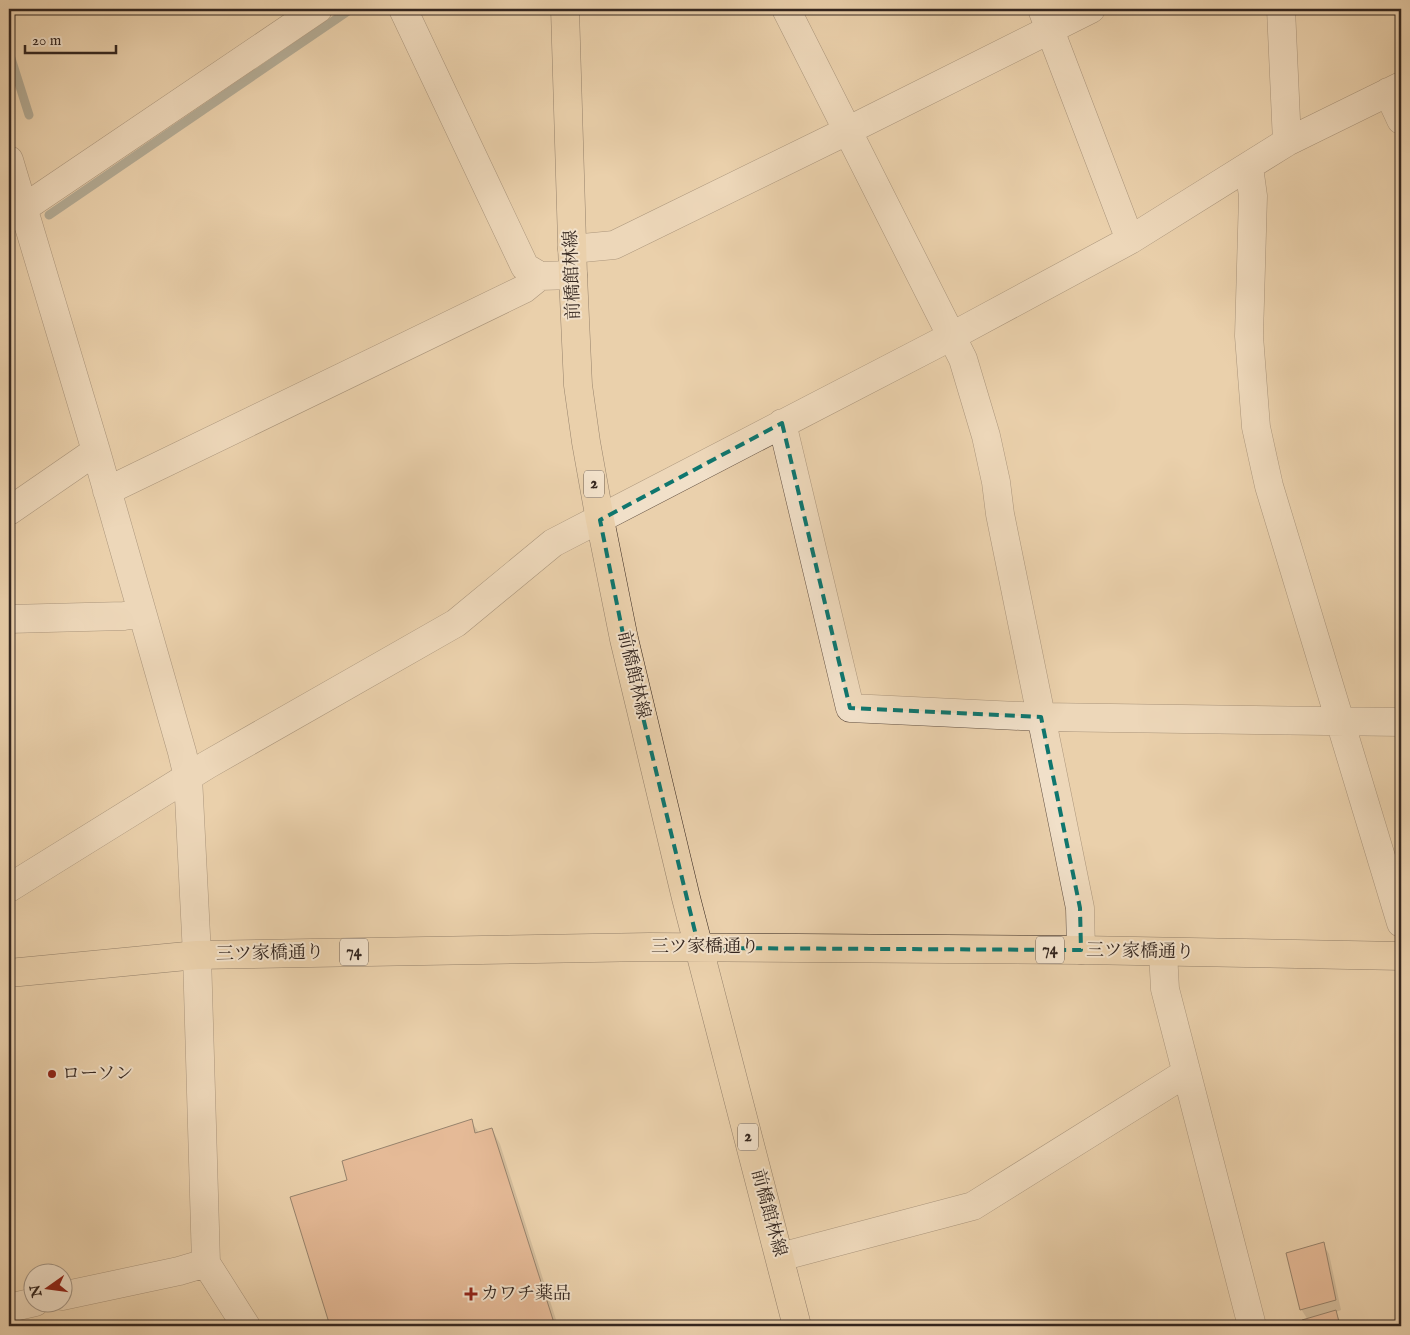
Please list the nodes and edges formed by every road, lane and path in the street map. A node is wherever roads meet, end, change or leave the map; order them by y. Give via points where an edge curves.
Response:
1 (318, 9) edge
2 (403, 9) edge
3 (565, 9) edge
4 (786, 9) edge
5 (1091, 9) edge
6 (1281, 9) edge
7 (1046, 19) edge
8 (1395, 89) edge
9 (1401, 120) edge
10 (847, 131) junction
11 (1288, 142) junction
12 (9, 160) edge
13 (1249, 167) junction
14 (16, 214) edge
15 (1130, 240) junction
16 (572, 262) junction
17 (540, 276) junction
18 (952, 336) junction
19 (782, 423) junction
20 (96, 451) junction
21 (107, 491) junction
22 (9, 511) edge
23 (600, 520) junction
24 (142, 613) junction
25 (9, 619) edge
26 (1041, 717) junction
27 (1340, 721) junction
28 (1401, 722) edge
29 (188, 777) junction
30 (9, 888) edge
31 (1401, 923) edge
32 (699, 948) junction
33 (1081, 950) junction
34 (1163, 952) junction
35 (197, 955) junction
36 (1401, 956) edge
37 (9, 973) edge
38 (1186, 1073) junction
39 (780, 1257) junction
40 (206, 1263) junction
41 (72, 1294) edge
42 (22, 1305) edge
43 (9, 1308) edge
44 (246, 1326) edge
45 (797, 1326) edge
46 (1252, 1326) edge

1 - 14 street
2 - 17 street via 525,267
3 - 16 main road, 前橋館林線 / 2
4 - 10 street
5 - 7 street
6 - 11 street
7 - 10 street
7 - 15 street
8 - 9 street
8 - 11 street
10 - 16 street via 614,245
10 - 18 street
11 - 13 street
12 - 14 street
13 - 15 street
13 - 27 street via 1253,196 1249,336 1256,427 1269,486
14 - 20 street
15 - 18 street
16 - 17 street
16 - 23 main road, 前橋館林線 / 2 via 578,385
17 - 21 street via 524,289
18 - 19 street
18 - 26 street via 963,359 986,436
19 - 23 street
19 - 26 street via 850,708
20 - 21 street
20 - 22 street
21 - 24 street
23 - 29 street via 553,543 456,624
23 - 32 main road, 前橋館林線 / 2 via 624,639
24 - 25 street
24 - 29 street
26 - 27 street
26 - 33 street via 1080,908
27 - 28 street
27 - 31 street
29 - 30 street
29 - 35 street
32 - 33 main road, 三ツ家橋通り / 74
32 - 35 main road, 三ツ家橋通り / 74
32 - 39 main road, 前橋館林線 / 2
33 - 34 main road, 三ツ家橋通り / 74
34 - 36 main road, 三ツ家橋通り / 74
34 - 38 street via 1165,989
35 - 37 main road, 三ツ家橋通り / 74
35 - 40 street
38 - 39 street via 973,1206
38 - 46 street
39 - 45 main road, 前橋館林線 / 2
40 - 41 street
40 - 44 street
42 - 43 street

